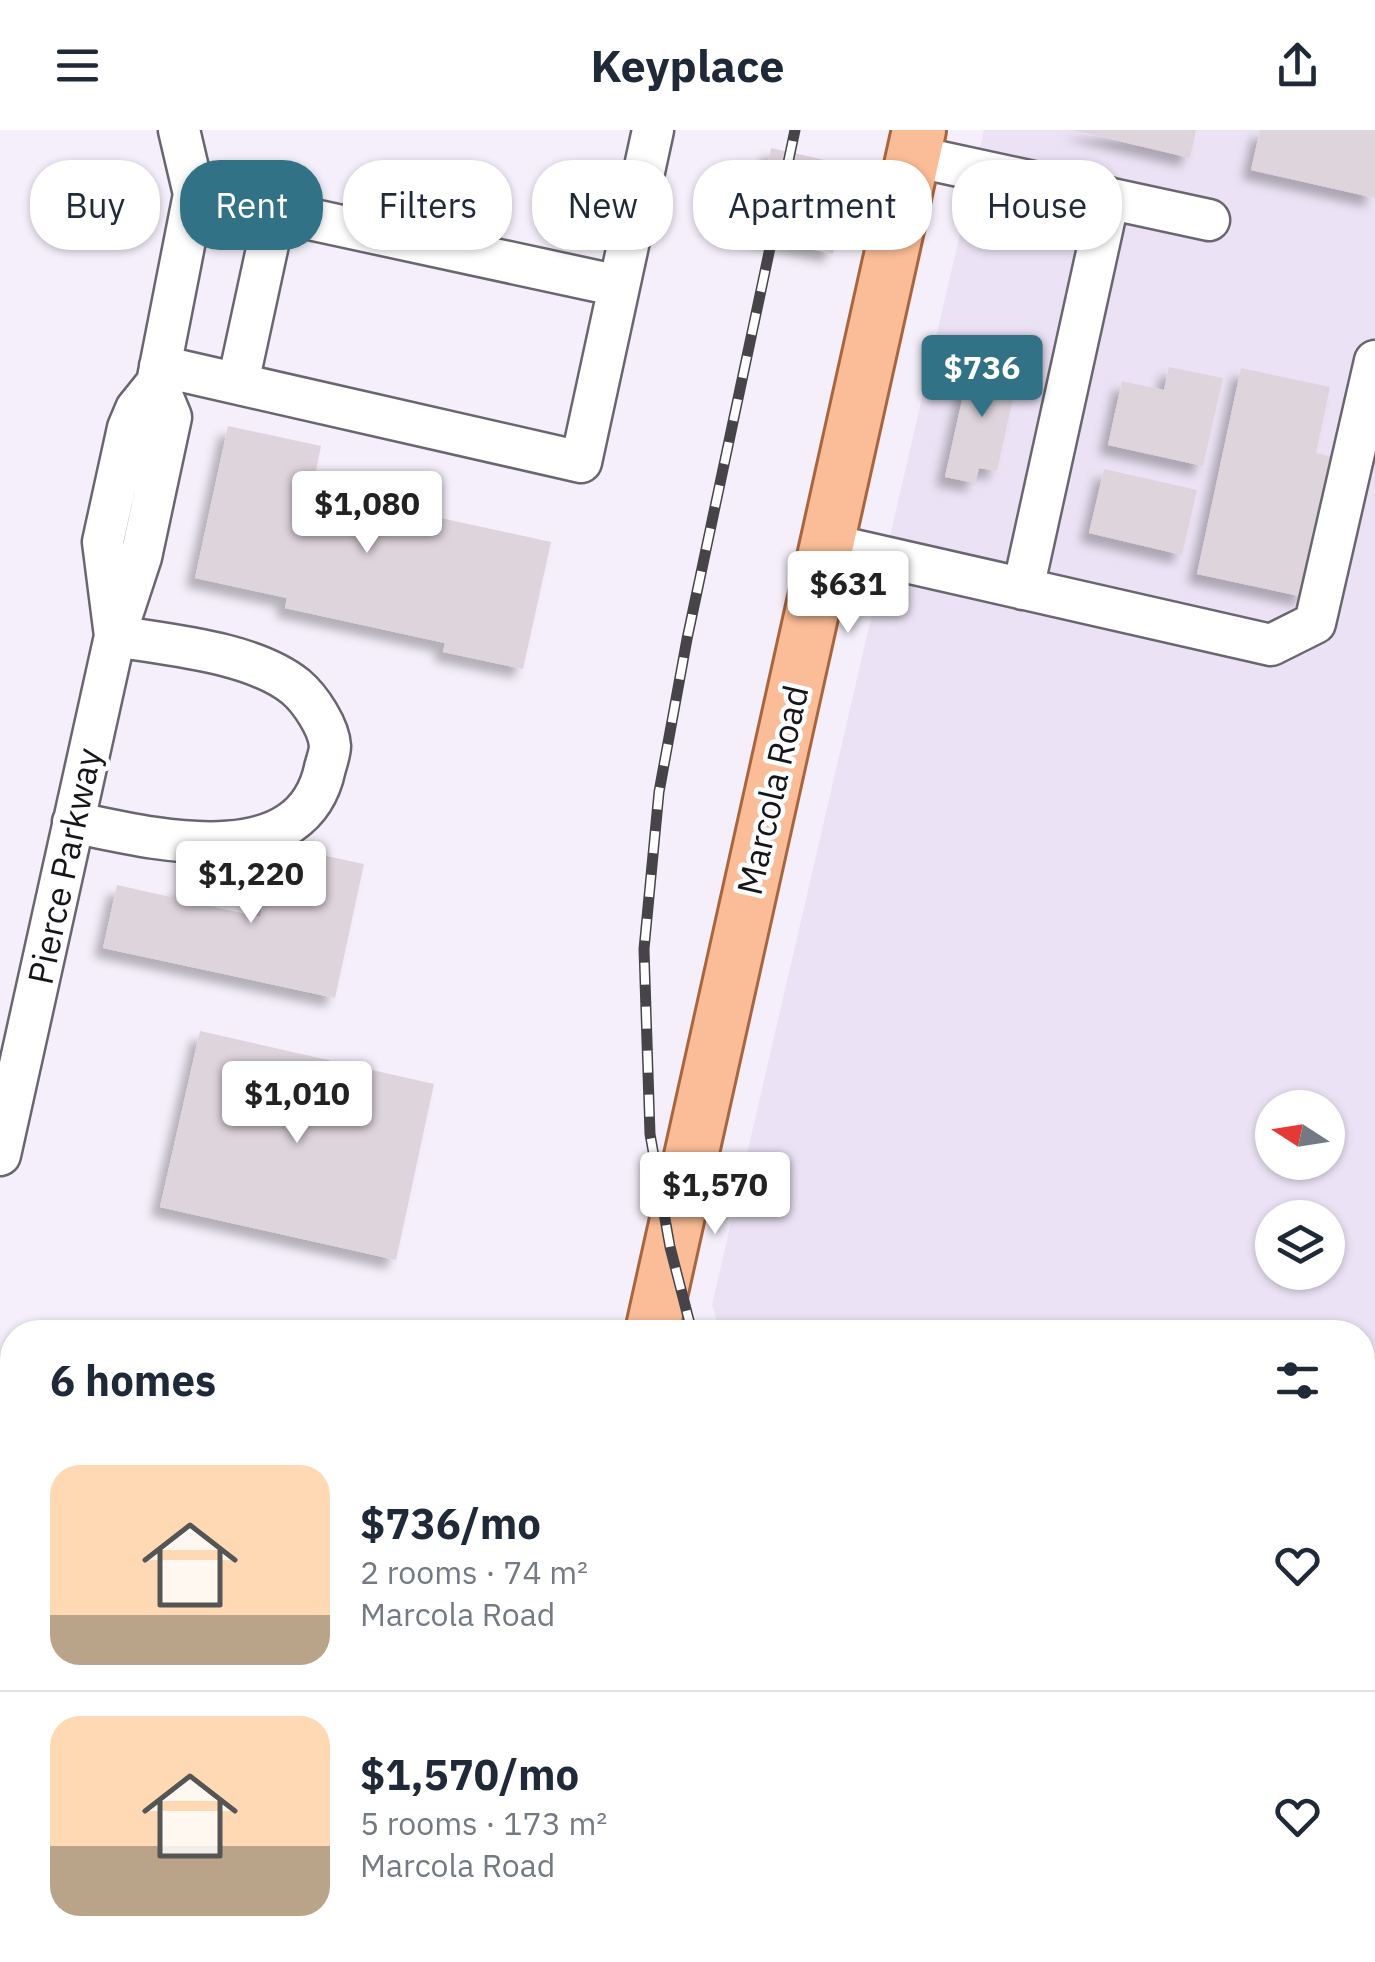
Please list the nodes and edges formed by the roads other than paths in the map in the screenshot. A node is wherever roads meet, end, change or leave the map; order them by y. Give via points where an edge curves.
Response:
1 (179, 130) edge
2 (653, 130) edge
3 (916, 143) edge
4 (186, 160) edge
5 (975, 160) edge
6 (1122, 201) edge
7 (1209, 220) dead end
8 (323, 222) edge
9 (183, 250) edge
10 (267, 250) edge
11 (1097, 250) edge
12 (619, 286) junction
13 (1375, 360) edge
14 (158, 374) junction
15 (238, 383) junction
16 (827, 544) junction
17 (1023, 589) junction
18 (114, 636) junction
19 (73, 822) junction
20 (0, 1155) edge
21 (655, 1320) edge

1 - 4 lane, Pierce Parkway
2 - 12 lane
3 - 5 lane
3 - 16 main road, Marcola Road
6 - 7 lane
8 - 12 lane
9 - 14 lane, Pierce Parkway
10 - 15 lane
11 - 17 lane
12 - 15 lane via 581,462
13 - 17 lane via 1315,623 1271,645
14 - 15 lane
14 - 18 lane, Pierce Parkway via 171,417 142,557
16 - 17 lane
16 - 21 main road, Marcola Road
18 - 19 lane, Pierce Parkway
18 - 19 lane via 263,668 298,688 324,724 330,746 322,784 308,809 248,839 160,840
19 - 20 lane, Pierce Parkway

